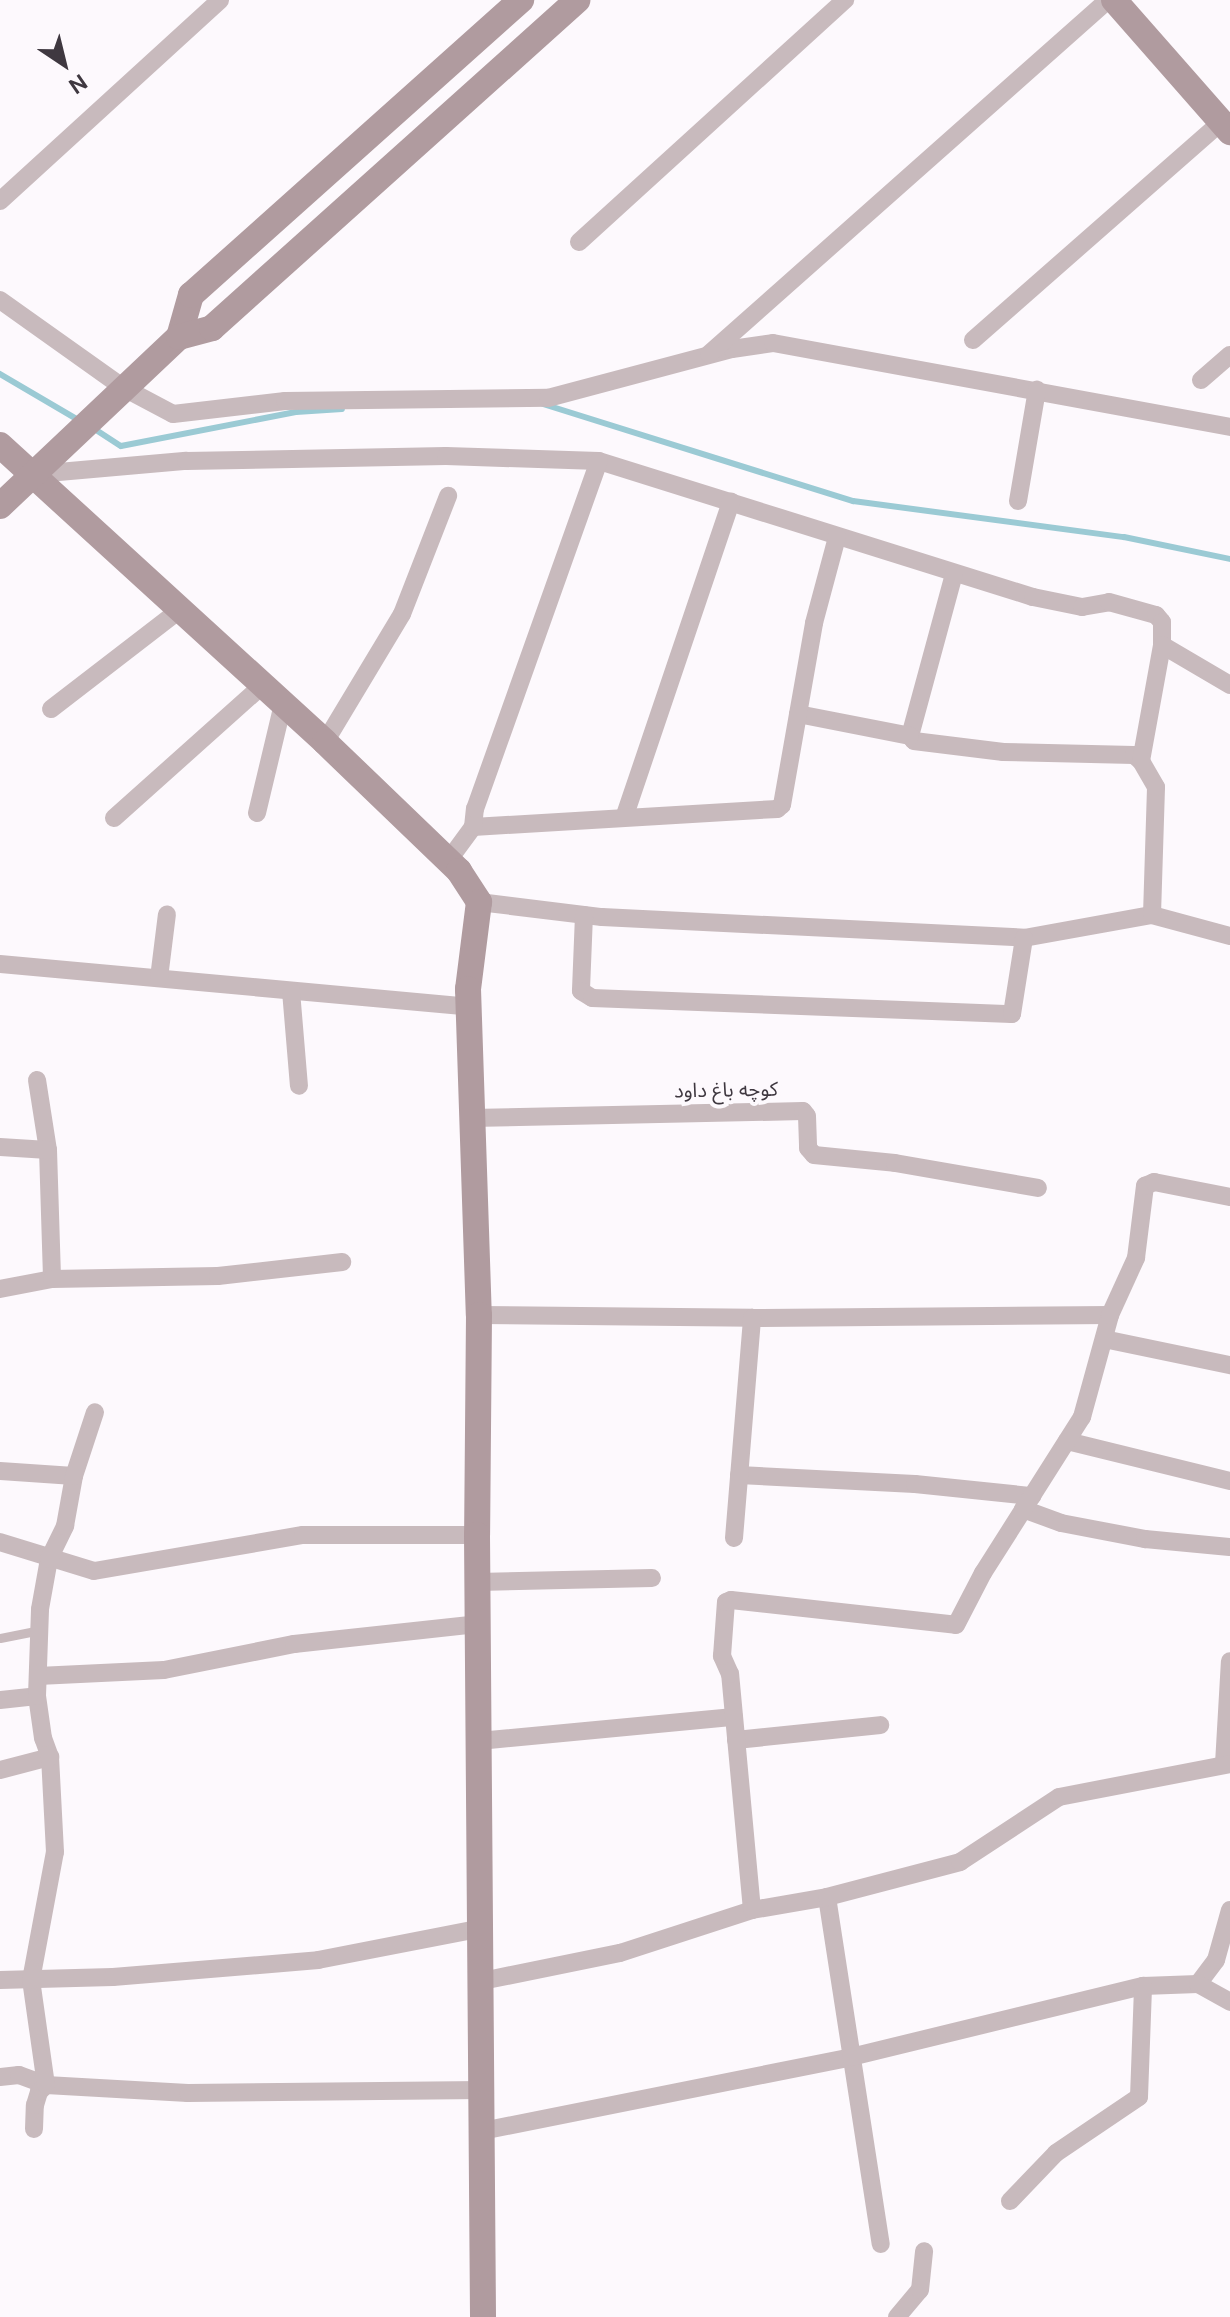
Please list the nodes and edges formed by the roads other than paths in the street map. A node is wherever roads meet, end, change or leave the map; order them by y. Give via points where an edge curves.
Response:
1 (220, 0) edge
2 (521, 0) edge
3 (577, 0) edge
4 (845, 0) edge
5 (1108, 0) edge
6 (1114, 0) edge
7 (1225, 127) edge
8 (0, 201) edge
9 (579, 242) dead end
10 (0, 300) edge
11 (179, 337) junction
12 (973, 340) dead end
13 (1230, 355) edge
14 (705, 357) junction
15 (1201, 380) dead end
16 (124, 388) junction
17 (1037, 390) junction
18 (1230, 427) edge
19 (0, 445) edge
20 (599, 461) junction
21 (36, 474) junction
22 (448, 496) dead end
23 (731, 501) junction
24 (1018, 501) dead end
25 (0, 506) edge
26 (837, 537) junction
27 (954, 574) junction
28 (181, 609) junction
29 (1162, 645) junction
30 (263, 685) junction
31 (1230, 685) edge
32 (283, 704) junction
33 (51, 709) dead end
34 (798, 714) junction
35 (910, 736) junction
36 (325, 742) junction
37 (1141, 761) junction
38 (257, 813) dead end
39 (625, 815) junction
40 (114, 818) dead end
41 (473, 827) junction
42 (448, 861) junction
43 (479, 902) junction
44 (167, 914) dead end
45 (584, 915) junction
46 (1152, 915) junction
47 (1230, 936) edge
48 (1024, 938) junction
49 (0, 964) edge
50 (159, 978) junction
51 (291, 991) junction
52 (468, 1007) junction
53 (37, 1080) dead end
54 (299, 1086) dead end
55 (471, 1118) junction
56 (0, 1147) edge
57 (48, 1150) junction
58 (1038, 1188) dead end
59 (1230, 1197) edge
60 (342, 1262) dead end
61 (52, 1279) junction
62 (0, 1289) edge
63 (479, 1315) junction
64 (1110, 1315) junction
65 (752, 1318) junction
66 (1104, 1339) junction
67 (1230, 1365) edge
68 (95, 1412) dead end
69 (1067, 1441) junction
70 (0, 1471) edge
71 (739, 1475) junction
72 (74, 1476) junction
73 (1230, 1481) edge
74 (1028, 1503) junction
75 (477, 1535) junction
76 (734, 1538) dead end
77 (0, 1542) edge
78 (1230, 1547) edge
79 (49, 1559) junction
80 (652, 1578) dead end
81 (477, 1582) junction
82 (477, 1624) junction
83 (40, 1630) junction
84 (0, 1638) edge
85 (1230, 1661) edge
86 (38, 1676) junction
87 (37, 1696) junction
88 (0, 1700) edge
89 (734, 1717) junction
90 (880, 1725) dead end
91 (736, 1740) junction
92 (479, 1741) junction
93 (50, 1757) junction
94 (1227, 1764) edge
95 (0, 1770) edge
96 (827, 1897) junction
97 (752, 1910) junction
98 (1230, 1910) edge
99 (482, 1928) junction
100 (0, 1980) edge
101 (31, 1980) junction
102 (482, 1981) junction
103 (1198, 1984) junction
104 (1143, 1986) junction
105 (1230, 2002) edge
106 (851, 2057) junction
107 (0, 2077) edge
108 (46, 2085) junction
109 (482, 2090) junction
110 (34, 2129) dead end
111 (482, 2131) junction
112 (1010, 2201) dead end
113 (881, 2244) dead end
114 (924, 2251) dead end
115 (483, 2317) edge
116 (897, 2317) edge

1 - 8 street
2 - 11 street via 191,295
3 - 11 street via 212,328
4 - 9 street
5 - 14 street
6 - 7 street
7 - 12 street
10 - 16 street
11 - 16 street
13 - 15 street
14 - 16 street via 548,398 285,401 173,414
14 - 17 street via 773,343
16 - 21 street
17 - 18 street
17 - 24 street
19 - 21 street
20 - 21 street via 446,456 186,461
20 - 23 street
20 - 41 street
21 - 25 street
21 - 28 street
22 - 36 street via 402,614
23 - 26 street
23 - 39 street
26 - 27 street
26 - 34 street
27 - 29 street via 1045,600 1082,607 1109,602 1156,615 1162,622
27 - 35 street
28 - 30 street
28 - 33 street
29 - 31 street
29 - 37 street
30 - 32 street
30 - 40 street
32 - 36 street
32 - 38 street
34 - 35 street
34 - 39 street via 782,805 777,809
35 - 37 street via 920,745 1134,755
36 - 42 street
37 - 46 street via 1156,787
39 - 41 street
41 - 42 street
42 - 43 street
43 - 45 street
43 - 52 street
44 - 50 street
45 - 48 street
45 - 48 street via 581,991 592,998 1012,1014
46 - 47 street
46 - 48 street
49 - 50 street
50 - 51 street
51 - 52 street
51 - 54 street
52 - 55 street
53 - 57 street
55 - 58 street, کوچه باغ داود via 803,1111 808,1148 814,1155
55 - 63 street
56 - 57 street
57 - 61 street
59 - 64 street via 1149,1182 1136,1258
60 - 61 street via 218,1276
61 - 62 street
63 - 65 street
63 - 75 street
64 - 65 street
64 - 66 street
65 - 71 street
66 - 67 street
66 - 69 street via 1082,1417
68 - 72 street
69 - 73 street
69 - 74 street
70 - 72 street
71 - 74 street via 915,1484
71 - 76 street
72 - 79 street via 65,1526
74 - 78 street via 1061,1523 1145,1539
74 - 89 street via 956,1625 726,1602 722,1656 730,1674
75 - 79 street via 303,1535 94,1571
75 - 81 street
77 - 79 street
79 - 83 street
80 - 81 street
81 - 82 street
82 - 86 street via 294,1644 164,1670
82 - 92 street
83 - 84 lane
83 - 86 street
85 - 94 street
86 - 87 street
87 - 88 street
87 - 93 street
89 - 91 street
89 - 92 street
90 - 91 street
91 - 97 street
92 - 99 street
93 - 95 street
93 - 101 street via 55,1852
94 - 96 street via 1059,1797 960,1862
96 - 97 street
96 - 106 street
97 - 102 street via 620,1953
98 - 103 street via 1216,1960
99 - 101 street via 318,1960
99 - 102 street
100 - 101 street
101 - 108 street
102 - 109 street
103 - 104 street
103 - 105 street
104 - 106 street
104 - 112 street via 1139,2097 1056,2153
106 - 111 street
106 - 113 street
107 - 108 street via 19,2075
108 - 109 street via 188,2093
108 - 110 street via 35,2105
109 - 111 street
111 - 115 street
114 - 116 street via 920,2290

